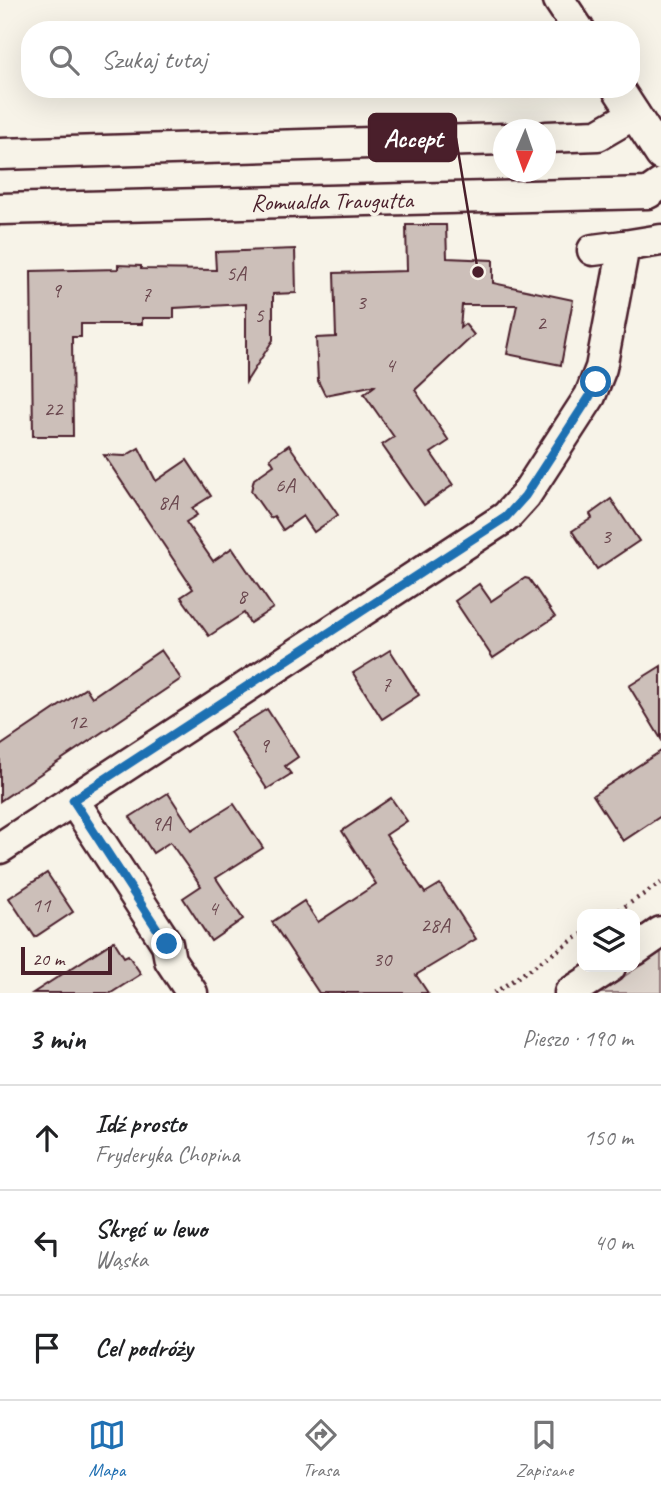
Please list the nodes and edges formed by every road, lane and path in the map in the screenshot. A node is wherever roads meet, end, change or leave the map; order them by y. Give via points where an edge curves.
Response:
1 (559, 0) edge
2 (573, 21) edge
3 (624, 98) edge
4 (634, 114) junction
5 (556, 137) edge
6 (493, 139) edge
7 (659, 146) edge
8 (0, 154) edge
9 (661, 184) edge
10 (0, 209) edge
11 (661, 240) edge
12 (624, 246) junction
13 (593, 250) dead end
14 (73, 800) junction
15 (0, 848) edge
16 (661, 883) edge
17 (621, 909) edge
18 (661, 933) edge
19 (577, 937) edge
20 (640, 947) edge
21 (602, 972) edge
22 (192, 993) edge
23 (494, 993) edge
24 (570, 993) edge

1 - 2 street
3 - 4 street
4 - 5 street via 598,135
4 - 7 street
6 - 8 street
9 - 10 street, Romualda Traugutta via 648,193
11 - 12 street
12 - 13 street
12 - 14 street via 596,382 517,506
14 - 15 street
14 - 22 street via 167,944 170,960
16 - 17 path
18 - 20 street
19 - 23 path
21 - 24 street

